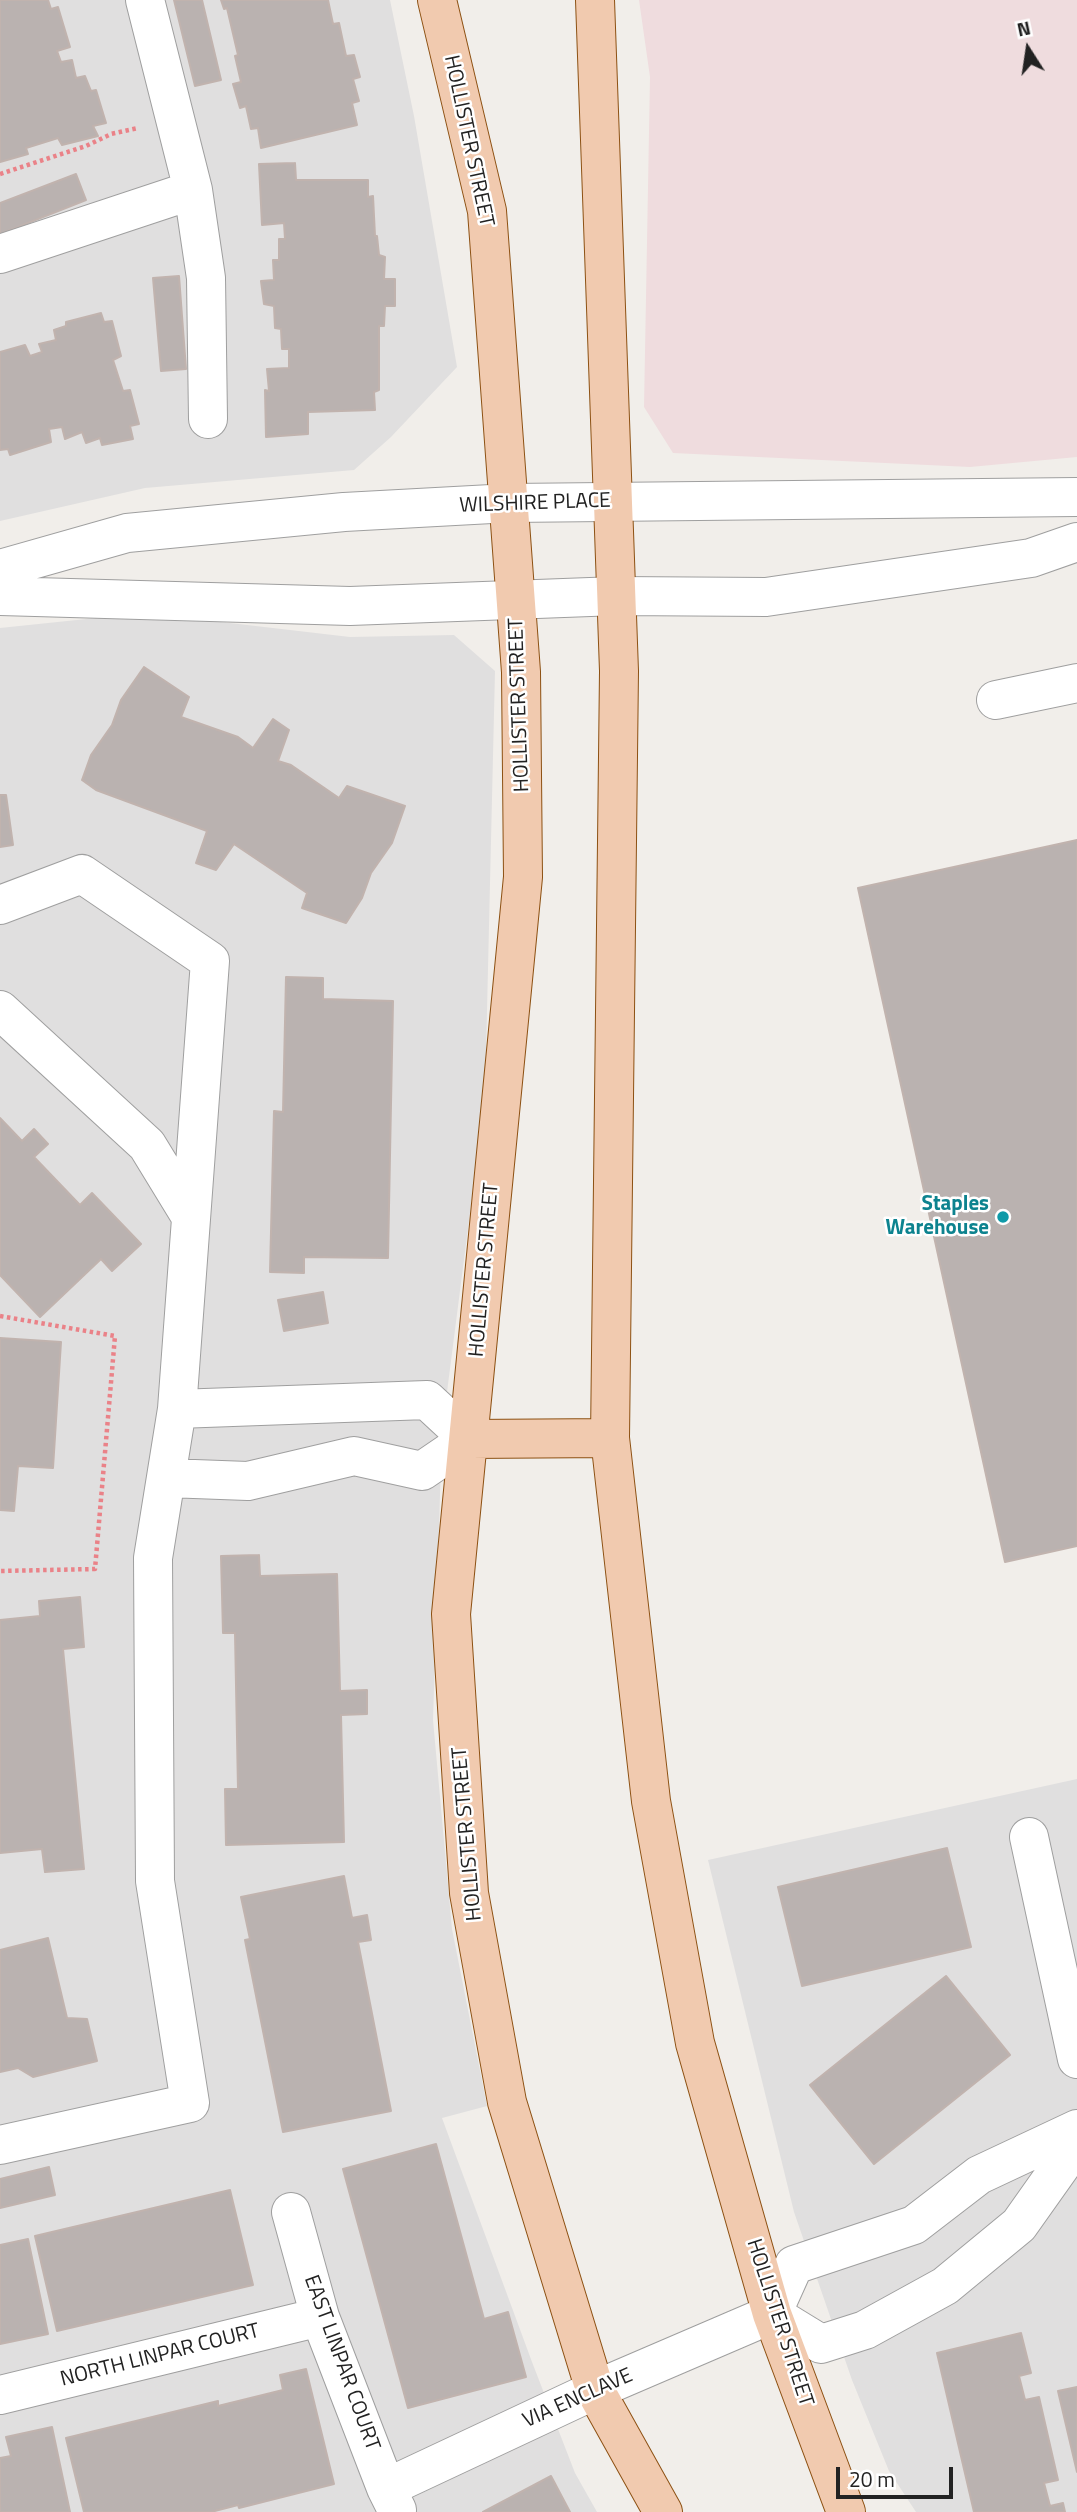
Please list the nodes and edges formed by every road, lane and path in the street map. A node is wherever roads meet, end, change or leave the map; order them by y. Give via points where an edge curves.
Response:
1 (145, 0) edge
2 (437, 0) edge
3 (595, 0) edge
4 (175, 119) junction
5 (0, 174) edge
6 (193, 190) junction
7 (0, 254) edge
8 (208, 419) dead end
9 (1077, 497) edge
10 (614, 501) junction
11 (510, 503) junction
12 (1077, 542) edge
13 (0, 569) edge
14 (0, 596) edge
15 (617, 596) junction
16 (516, 599) junction
17 (1077, 683) edge
18 (996, 701) dead end
19 (0, 905) edge
20 (0, 1010) edge
21 (191, 1217) junction
22 (0, 1316) edge
23 (177, 1409) junction
24 (610, 1438) junction
25 (469, 1439) junction
26 (167, 1478) junction
27 (0, 1571) edge
28 (1028, 1837) dead end
29 (1077, 2059) edge
30 (1077, 2129) edge
31 (1077, 2143) edge
32 (0, 2145) edge
33 (291, 2212) dead end
34 (772, 2314) junction
35 (320, 2317) junction
36 (595, 2390) junction
37 (0, 2395) edge
38 (392, 2500) edge
39 (663, 2512) edge
40 (846, 2512) edge

1 - 4 street
2 - 11 main road, HOLLISTER STREET via 487,211
3 - 10 main road, HOLLISTER STREET
4 - 5 path via 111,134
4 - 6 street
6 - 7 street
6 - 8 street via 206,278
9 - 10 street, WILSHIRE PLACE
10 - 11 street, WILSHIRE PLACE
10 - 15 main road, HOLLISTER STREET
11 - 13 street, WILSHIRE PLACE via 344,512 127,533
11 - 16 main road, HOLLISTER STREET
12 - 15 street via 1031,558 766,597
14 - 16 street via 350,606
15 - 16 street
15 - 24 main road, HOLLISTER STREET
16 - 25 main road, HOLLISTER STREET via 522,672 523,877
17 - 18 street
19 - 21 street via 82,874 210,961
20 - 21 street via 147,1145
21 - 23 street
22 - 27 path via 115,1336 95,1569
23 - 25 street via 427,1400
23 - 26 street
24 - 25 main road
24 - 34 main road, HOLLISTER STREET via 651,1801 695,2043
25 - 26 street via 422,1471 354,1456 248,1481
25 - 36 main road, HOLLISTER STREET via 451,1614 469,1893 507,2102
26 - 32 street via 153,1558 155,1881 190,2103
28 - 29 street
30 - 34 street via 979,2175 914,2225 794,2265
31 - 34 street via 1019,2225 945,2286 864,2330 821,2344
33 - 35 street, EAST LINPAR COURT
34 - 36 street, VIA ENCLAVE
34 - 40 main road, HOLLISTER STREET
35 - 37 street, NORTH LINPAR COURT
35 - 38 street, EAST LINPAR COURT
36 - 38 street, VIA ENCLAVE
36 - 39 main road, HOLLISTER STREET

